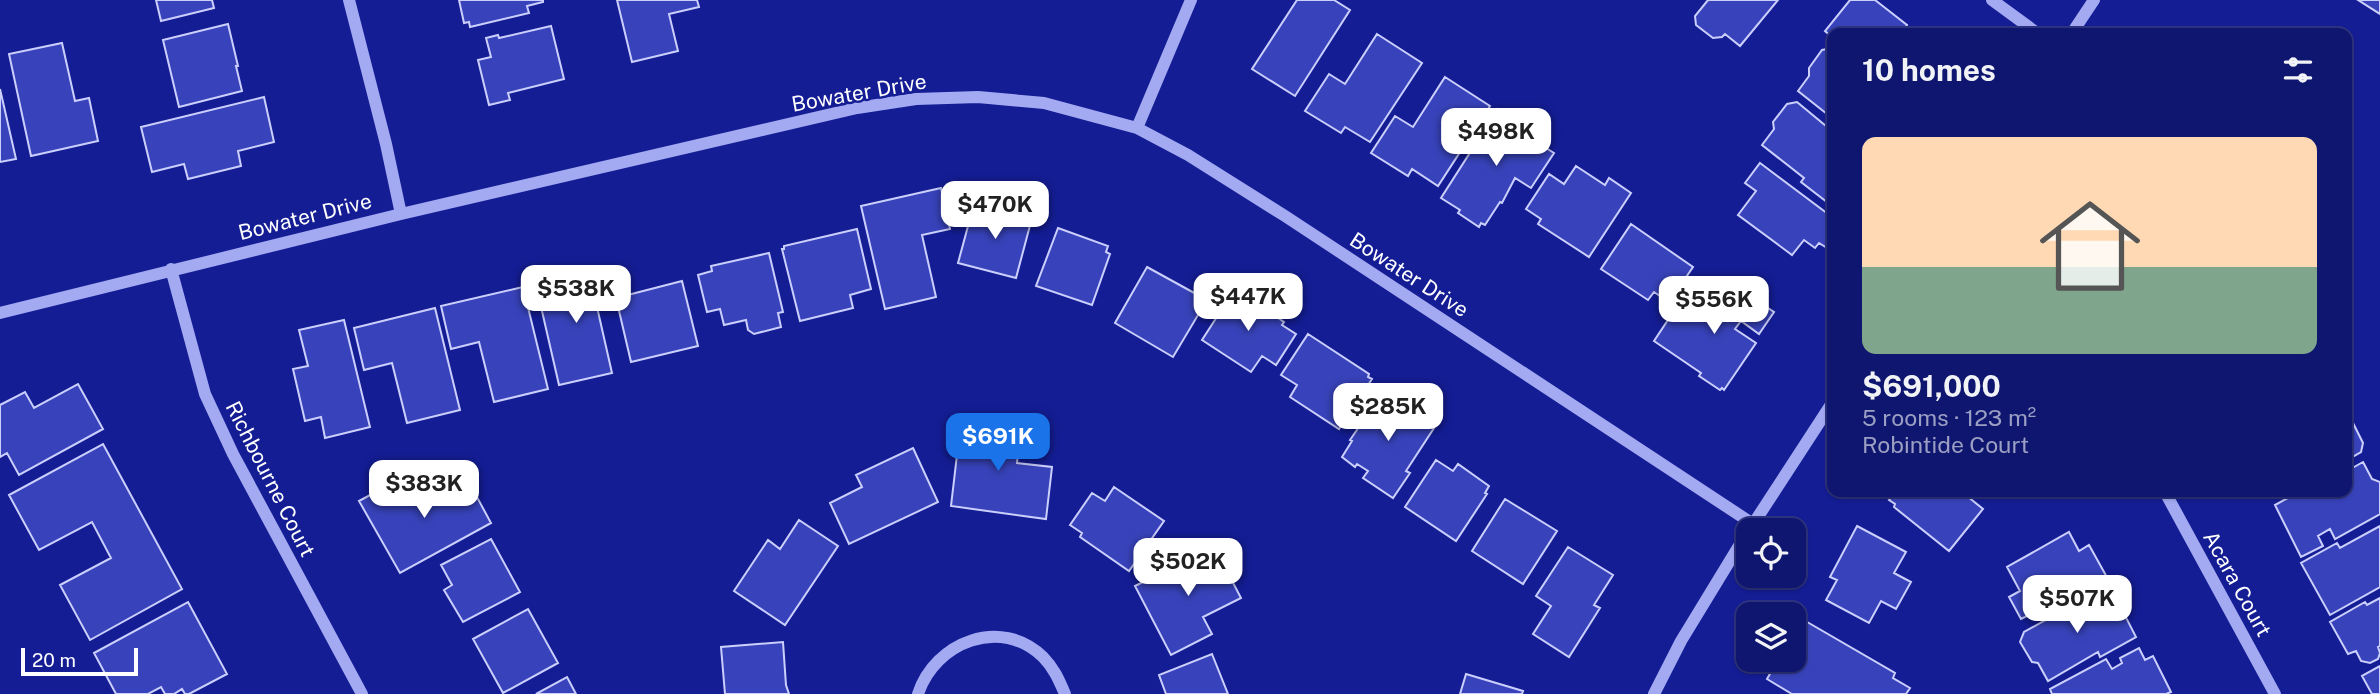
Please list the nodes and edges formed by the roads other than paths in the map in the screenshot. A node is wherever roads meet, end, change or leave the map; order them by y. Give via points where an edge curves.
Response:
1 (349, 0) edge
2 (1191, 0) edge
3 (1992, 0) edge
4 (2094, 0) edge
5 (2030, 28) edge
6 (2075, 28) edge
7 (1137, 128) junction
8 (401, 214) junction
9 (171, 269) junction
10 (0, 313) edge
11 (1827, 411) edge
12 (2168, 497) edge
13 (1757, 518) edge
14 (1736, 519) edge
15 (1736, 551) edge
16 (362, 694) edge
17 (918, 694) edge
18 (1065, 694) edge
19 (1654, 694) edge
20 (2275, 694) edge

1 - 8 street
2 - 7 street
3 - 5 street
4 - 6 street
7 - 8 street, Bowater Drive via 1044,103 978,97 916,99 857,108
7 - 14 street, Bowater Drive via 1285,216
8 - 9 street, Bowater Drive
9 - 10 street, Bowater Drive
9 - 16 street, Richbourne Court via 205,394
11 - 13 street
12 - 20 street, Acara Court
15 - 19 street
17 - 18 street via 930,668 949,650 972,639 999,637 1022,643 1041,656 1056,673

